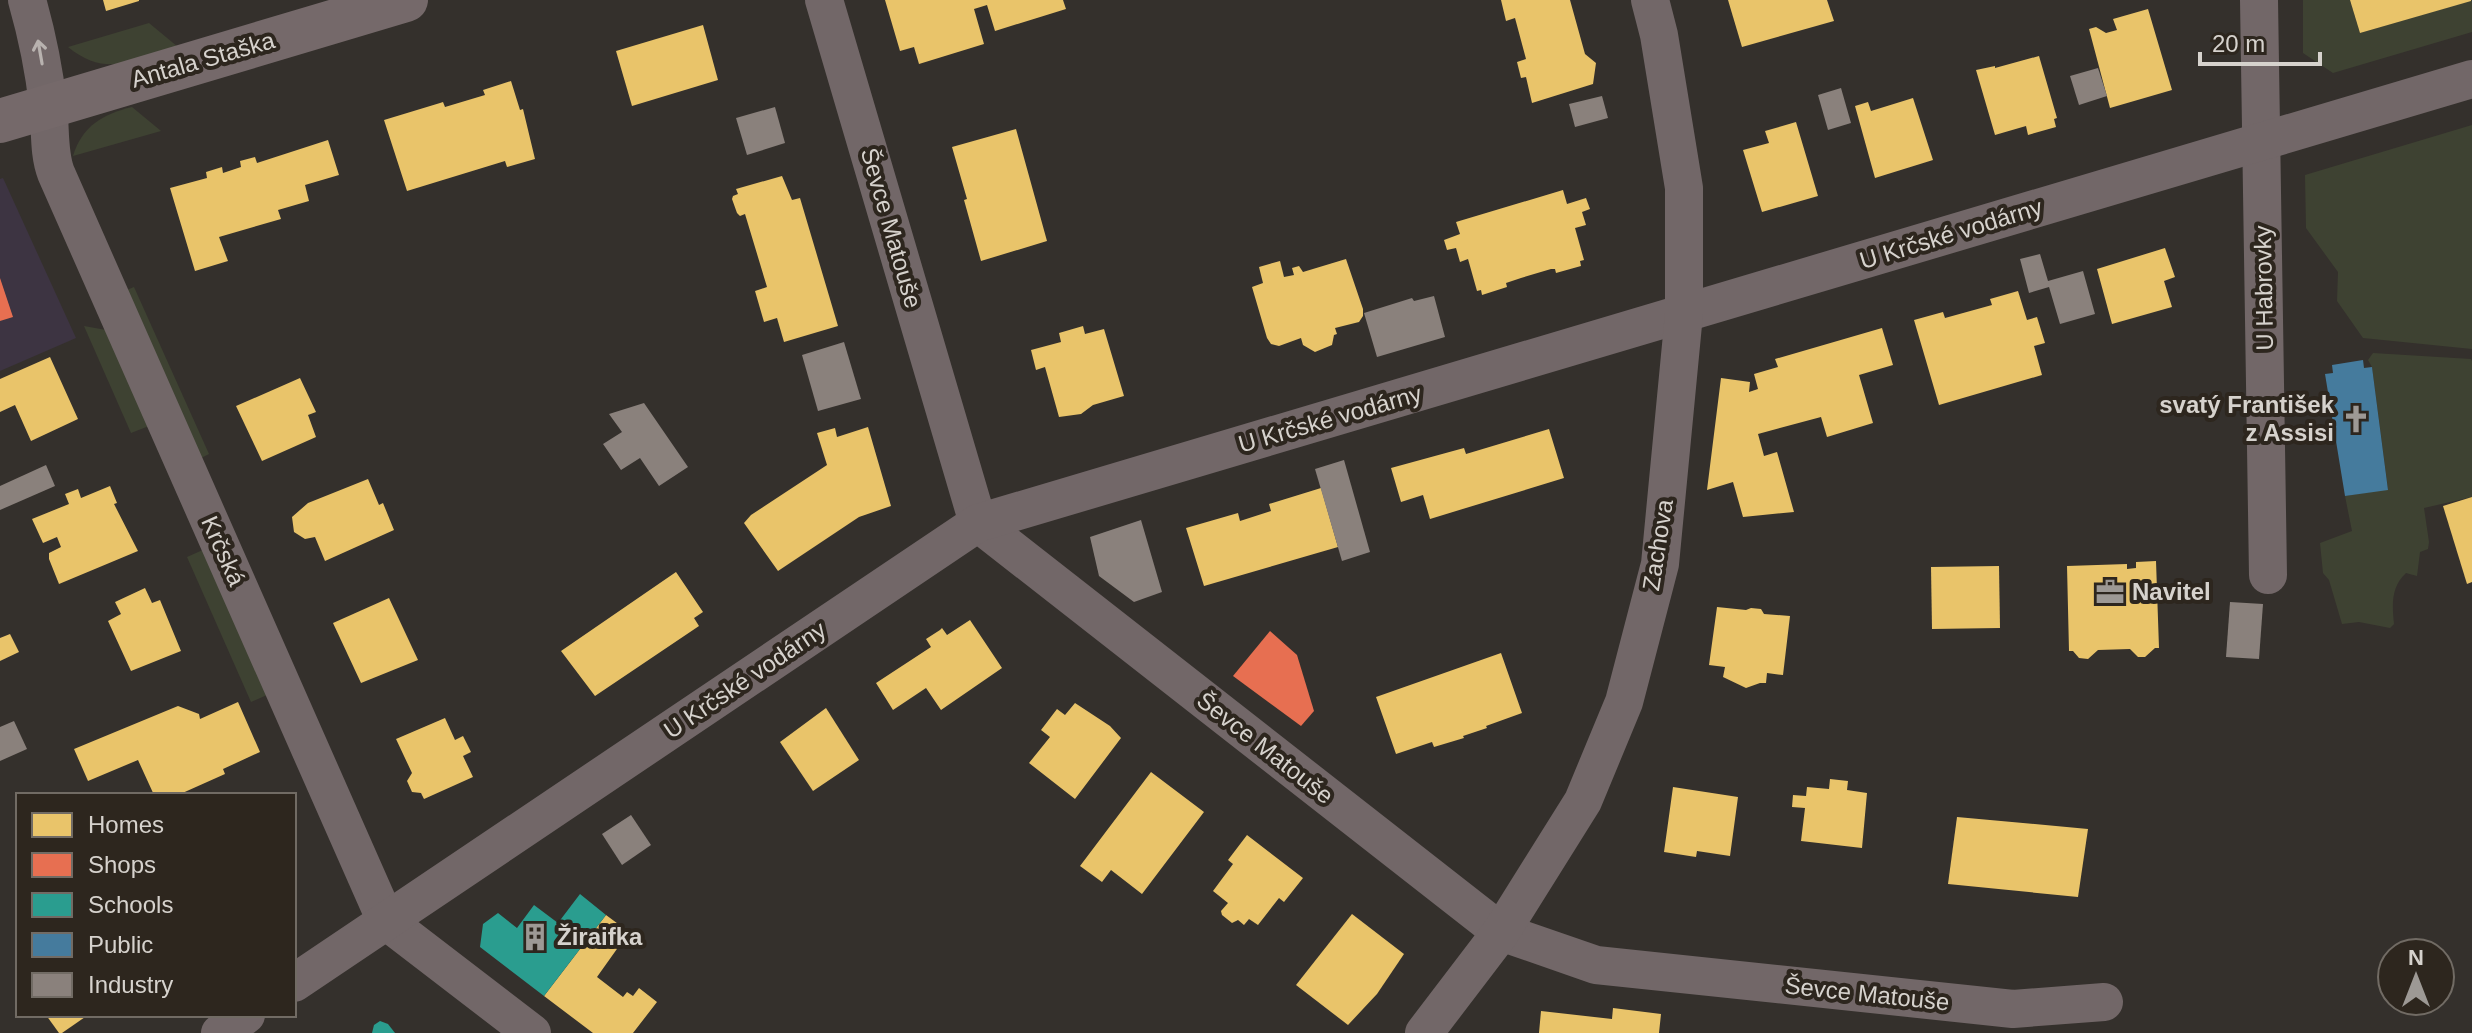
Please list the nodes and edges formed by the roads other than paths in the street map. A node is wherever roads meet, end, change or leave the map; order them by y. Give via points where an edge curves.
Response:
1 (27, 0) edge
2 (406, 0) edge
3 (824, 0) edge
4 (1650, 0) edge
5 (2259, 0) edge
6 (2472, 79) edge
7 (49, 106) junction
8 (0, 121) edge
9 (2262, 141) junction
10 (1684, 314) junction
11 (978, 523) junction
12 (2268, 575) dead end
13 (386, 921) junction
14 (1501, 932) junction
15 (296, 982) edge
16 (2104, 1002) dead end
17 (243, 1017) edge
18 (220, 1033) edge
19 (532, 1033) edge
20 (1424, 1033) edge

7 -> 1 street, Krčská
2 - 7 street, Antala Staška
3 - 11 street, Ševce Matouše
4 - 10 street, Zachova via 1684,188
5 - 9 street, U Habrovky
6 - 9 street, U Krčské vodárny
7 - 8 street, Antala Staška
7 - 13 street, Krčská via 56,173
9 - 10 street, U Krčské vodárny
9 - 12 street, U Habrovky
10 - 11 street, U Krčské vodárny
10 - 14 street, Zachova via 1660,564 1624,702 1583,801
11 - 13 street, U Krčské vodárny
11 - 14 street, Ševce Matouše
13 - 15 street, U Krčské vodárny
13 - 19 street, Krčská
14 - 16 street, Ševce Matouše via 1596,965 2013,1009
14 - 20 street, Zachova
17 - 18 street

